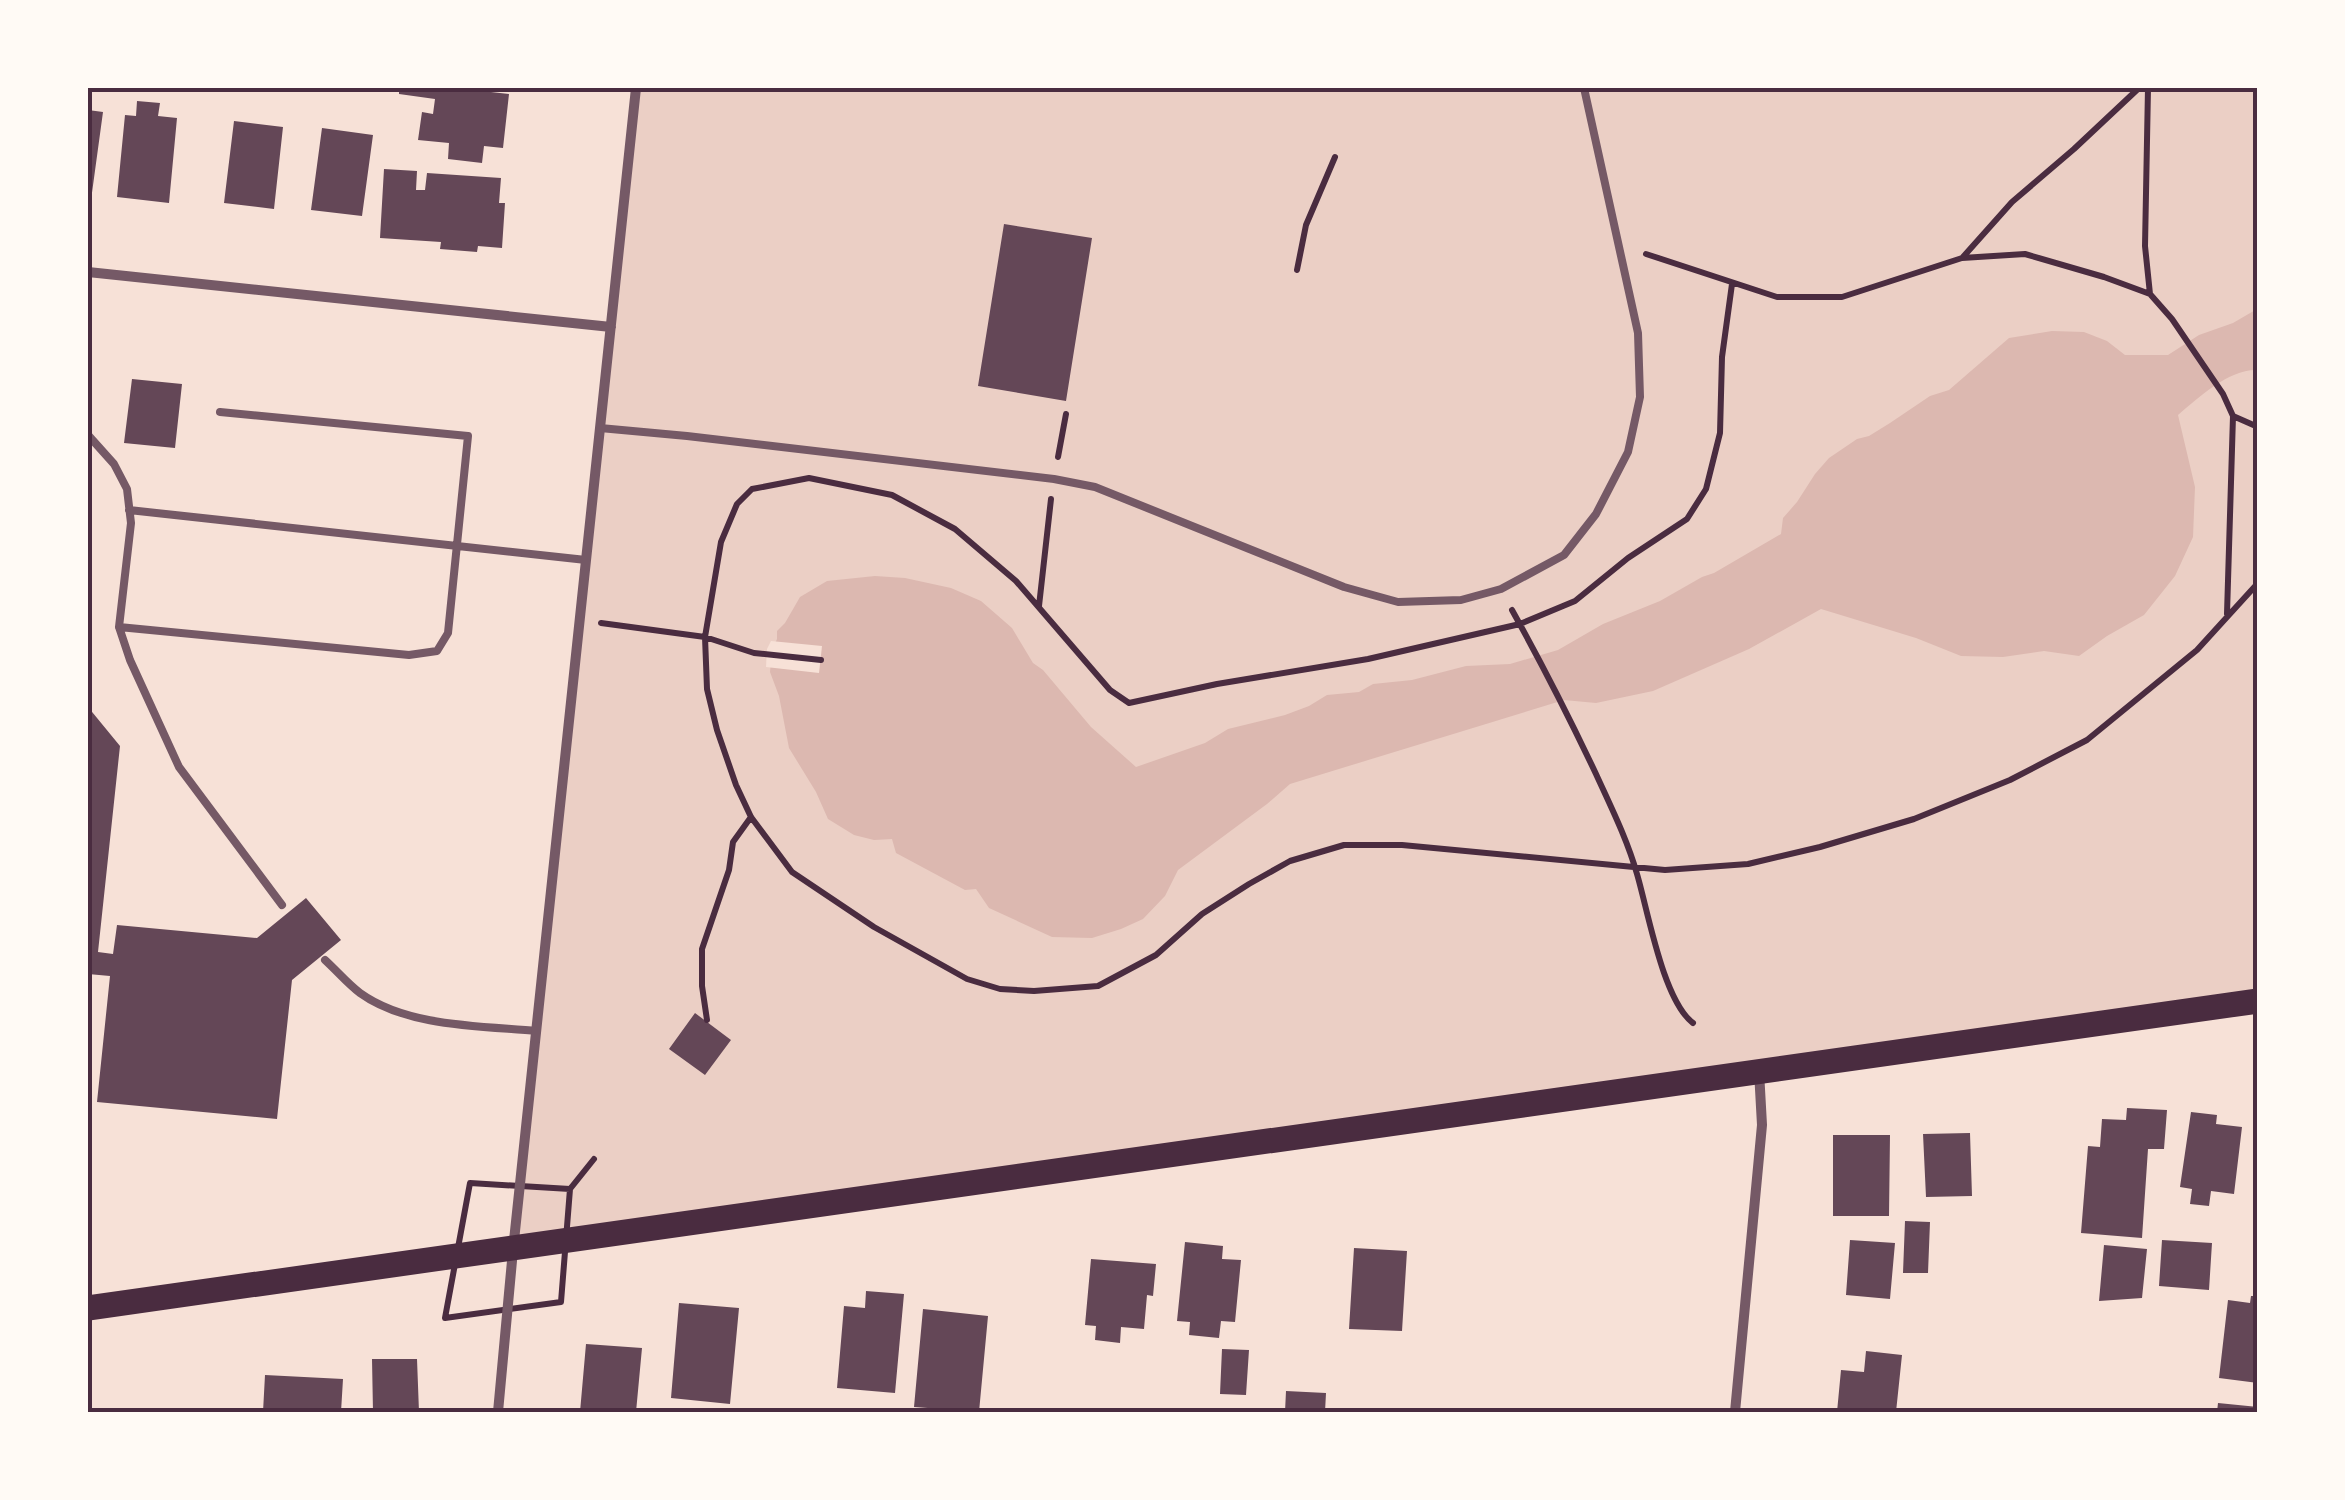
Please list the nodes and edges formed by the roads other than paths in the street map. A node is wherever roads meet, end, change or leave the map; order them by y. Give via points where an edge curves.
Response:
1 (636, 88) edge
2 (1584, 88) edge
3 (88, 272) edge
4 (611, 327) junction
5 (220, 412) dead end
6 (600, 428) junction
7 (88, 435) edge
8 (129, 510) junction
9 (456, 546) junction
10 (586, 560) junction
11 (119, 627) junction
12 (282, 905) dead end
13 (325, 960) dead end
14 (2258, 1002) edge
15 (537, 1031) junction
16 (1758, 1070) junction
17 (513, 1250) junction
18 (88, 1308) edge
19 (498, 1412) edge
20 (1735, 1412) edge

1 - 4 street
2 - 6 lane via 1638,333 1640,396 1628,452 1596,514 1564,555 1501,589 1461,600 1398,602 1344,587 1095,487
3 - 4 street
4 - 6 street
5 - 9 lane via 468,436
6 - 10 street
7 - 8 lane via 114,464
8 - 9 lane
8 - 11 lane
9 - 10 lane
9 - 11 lane via 448,633 437,651 409,655
10 - 15 street
11 - 12 lane via 179,766
13 - 15 lane via 360,993 396,1012
14 - 16 main road
15 - 17 street
16 - 17 main road
16 - 20 street via 1762,1125
17 - 18 main road
17 - 19 street

